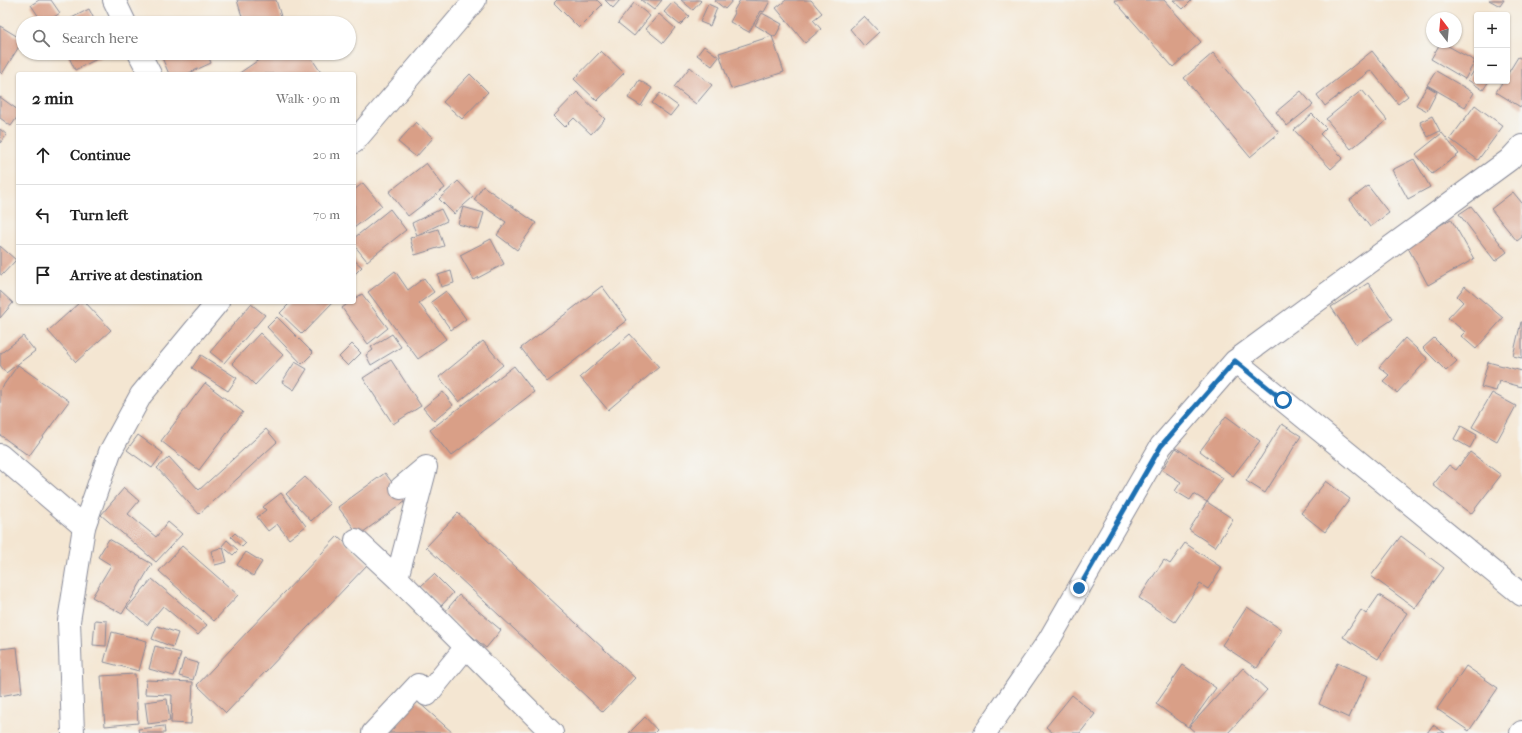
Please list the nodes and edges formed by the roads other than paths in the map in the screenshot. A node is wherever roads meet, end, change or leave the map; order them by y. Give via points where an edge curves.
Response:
1 (114, 0) edge
2 (475, 0) edge
3 (122, 16) edge
4 (143, 60) edge
5 (149, 72) edge
6 (356, 140) edge
7 (1518, 158) edge
8 (216, 304) edge
9 (1235, 361) junction
10 (0, 455) edge
11 (401, 488) dead end
12 (84, 527) junction
13 (356, 540) dead end
14 (396, 578) junction
15 (1522, 595) edge
16 (466, 647) junction
17 (74, 733) edge
18 (373, 733) edge
19 (552, 733) edge
20 (985, 733) edge

1 - 3 street
2 - 6 street
4 - 5 street
7 - 9 street
8 - 12 street via 141,395 110,452
9 - 15 street
9 - 20 street via 1161,446 1049,640
10 - 12 street
11 - 14 street via 426,467
12 - 17 street via 69,621
13 - 14 street
14 - 16 street
16 - 18 street via 427,695 418,684
16 - 19 street

